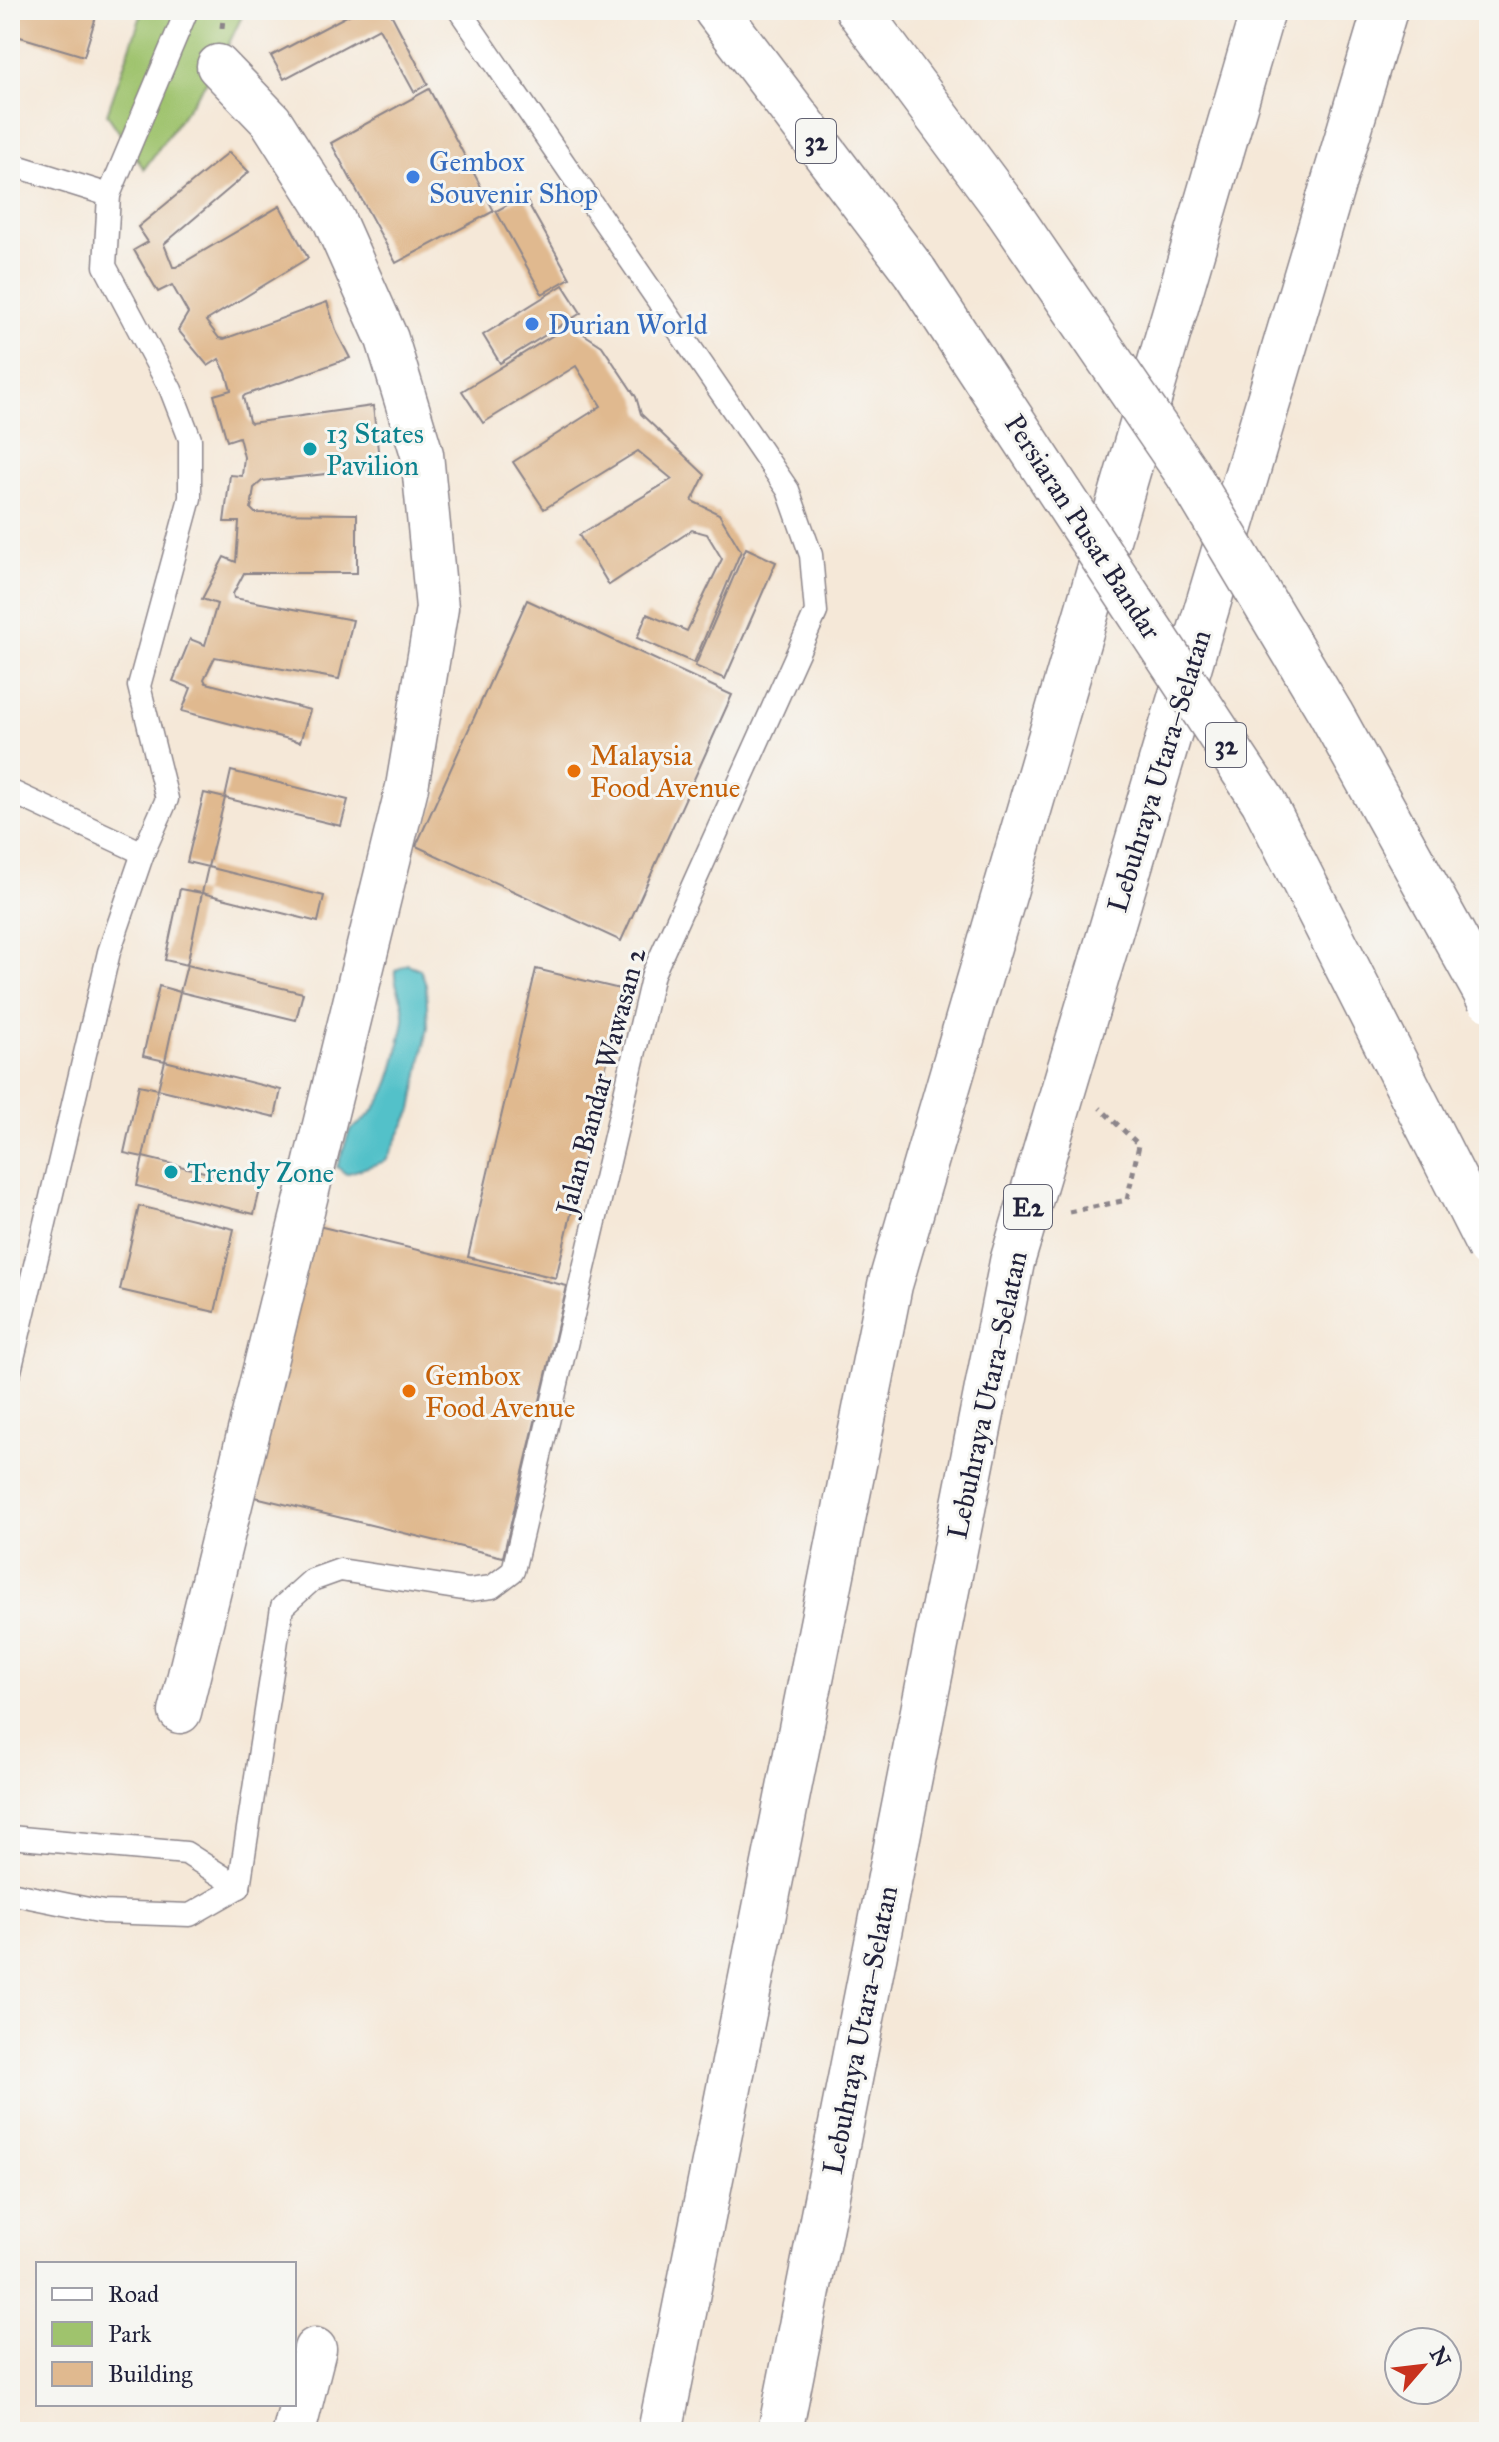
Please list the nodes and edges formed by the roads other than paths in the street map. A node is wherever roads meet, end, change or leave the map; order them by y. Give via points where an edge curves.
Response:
1 (187, 10) edge
2 (459, 10) edge
3 (716, 10) edge
4 (858, 10) edge
5 (1263, 10) edge
6 (1385, 10) edge
7 (218, 66) dead end
8 (10, 164) edge
9 (109, 195) junction
10 (10, 791) edge
11 (143, 853) junction
12 (1489, 999) edge
13 (1489, 1247) edge
14 (10, 1371) edge
15 (180, 1712) dead end
16 (10, 1837) edge
17 (239, 1887) junction
18 (10, 1893) edge
19 (315, 2349) dead end
20 (294, 2432) edge
21 (660, 2432) edge
22 (780, 2432) edge

1 - 9 lane
2 - 17 lane, Jalan Bandar Wawasan 2 via 788,490 811,555 816,612 653,974 513,1571 492,1587 469,1590 340,1570 312,1580 282,1607
3 - 13 main road, Persiaran Pusat Bandar / 32, bridge via 915,272 1263,801
4 - 12 main road, bridge via 1006,209 1187,473 1331,714
5 - 21 main road via 890,1285
6 - 22 main road, Lebuhraya Utara–Selatan / E2 via 1012,1262
7 - 15 street via 271,121 334,220 387,339 422,454 437,608 407,787
8 - 9 lane
9 - 11 lane via 105,266 171,390 190,439 190,498 139,686 167,799
10 - 11 lane
11 - 14 lane via 109,952
16 - 17 lane via 186,1853
17 - 18 lane via 190,1915 103,1912
19 - 20 street

